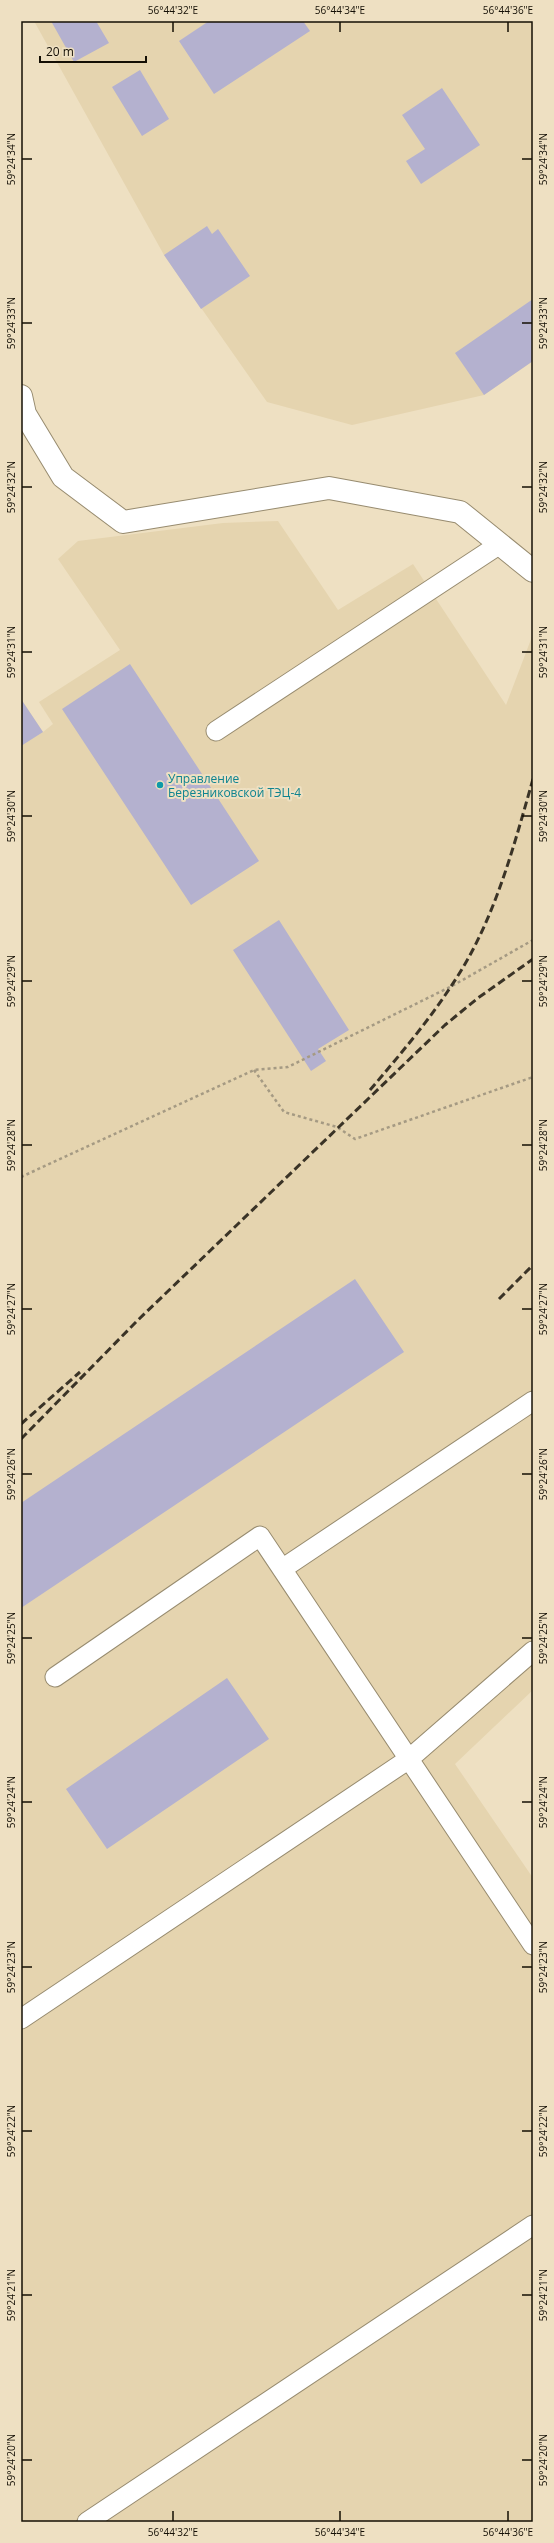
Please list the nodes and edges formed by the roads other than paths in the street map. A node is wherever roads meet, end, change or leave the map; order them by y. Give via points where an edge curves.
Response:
1 (21, 396) edge
2 (500, 544) junction
3 (533, 571) edge
4 (216, 730) dead end
5 (533, 1401) edge
6 (282, 1569) junction
7 (533, 1651) edge
8 (54, 1677) dead end
9 (409, 1759) junction
10 (533, 1945) edge
11 (21, 2019) edge
12 (533, 2225) edge
13 (87, 2522) edge

1 - 2 street via 25,414 63,477 123,522 329,488 460,512
2 - 3 street
2 - 4 lane
5 - 6 lane
6 - 8 lane via 260,1536
6 - 9 lane
7 - 9 lane
9 - 10 lane
9 - 11 lane
12 - 13 lane

